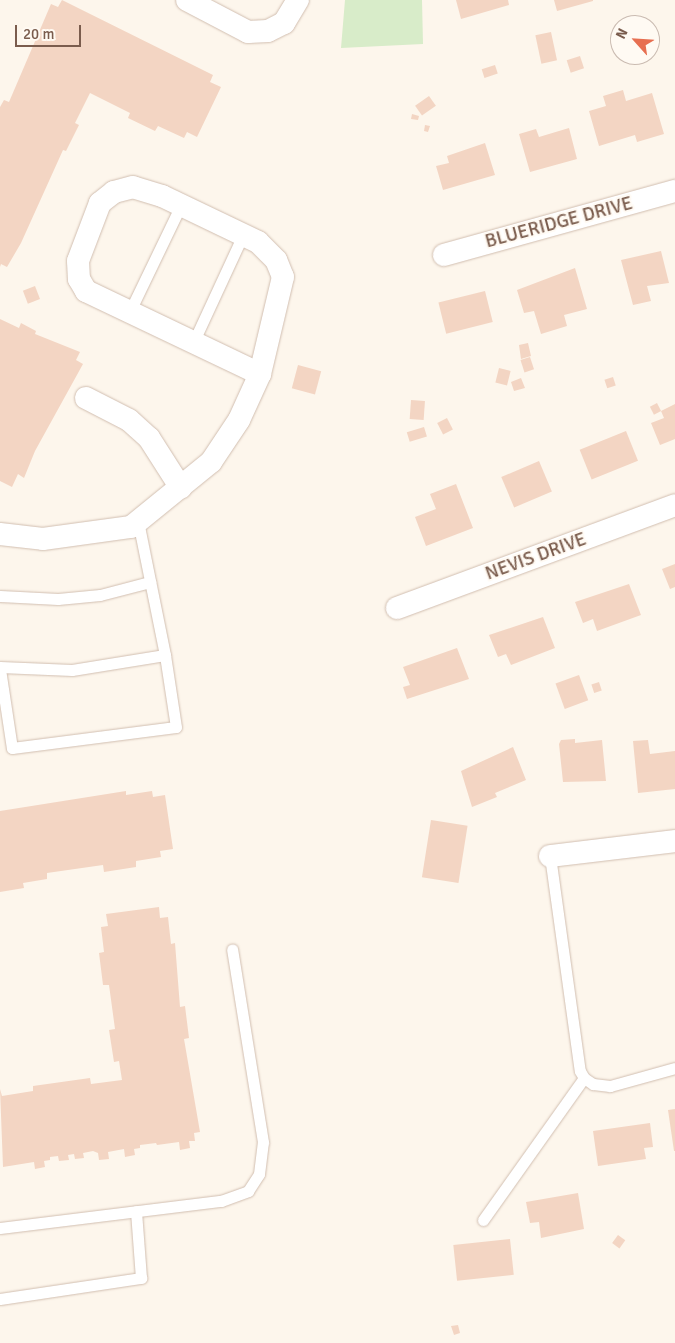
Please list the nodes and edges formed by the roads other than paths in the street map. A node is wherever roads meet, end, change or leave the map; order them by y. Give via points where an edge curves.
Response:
1 (187, 0) edge
2 (298, 0) edge
3 (675, 191) edge
4 (181, 205) junction
5 (243, 235) junction
6 (444, 255) dead end
7 (129, 313) junction
8 (193, 343) junction
9 (260, 374) junction
10 (86, 398) dead end
11 (181, 488) junction
12 (675, 506) edge
13 (138, 522) junction
14 (0, 534) edge
15 (150, 582) junction
16 (0, 596) edge
17 (397, 608) dead end
18 (165, 655) junction
19 (0, 668) edge
20 (675, 841) edge
21 (550, 856) joint
22 (232, 949) dead end
23 (675, 1068) edge
24 (584, 1078) junction
25 (136, 1211) junction
26 (483, 1220) dead end
27 (0, 1228) edge
28 (0, 1299) edge

1 - 2 street via 248,32 268,31 284,23
3 - 6 street, BLUERIDGE DRIVE
4 - 5 street
4 - 7 lane
4 - 7 street via 134,187 114,192 100,203 78,262 79,279 86,291
5 - 8 lane
5 - 9 street via 258,242 276,260 283,277
7 - 8 street
8 - 9 street
9 - 11 street via 239,420 211,462
10 - 11 street via 129,420 149,438
11 - 13 street
12 - 17 street, NEVIS DRIVE
13 - 14 street via 98,533 43,539
13 - 15 lane
15 - 16 lane via 100,595 58,599
15 - 18 lane
18 - 19 lane via 72,670
18 - 19 lane via 176,727 12,748
20 - 21 street
21 - 24 lane via 580,1071
22 - 25 lane via 263,1142 259,1174 248,1190 220,1201
23 - 24 lane via 610,1086 593,1084
24 - 26 lane
25 - 27 lane
25 - 28 lane via 141,1278

